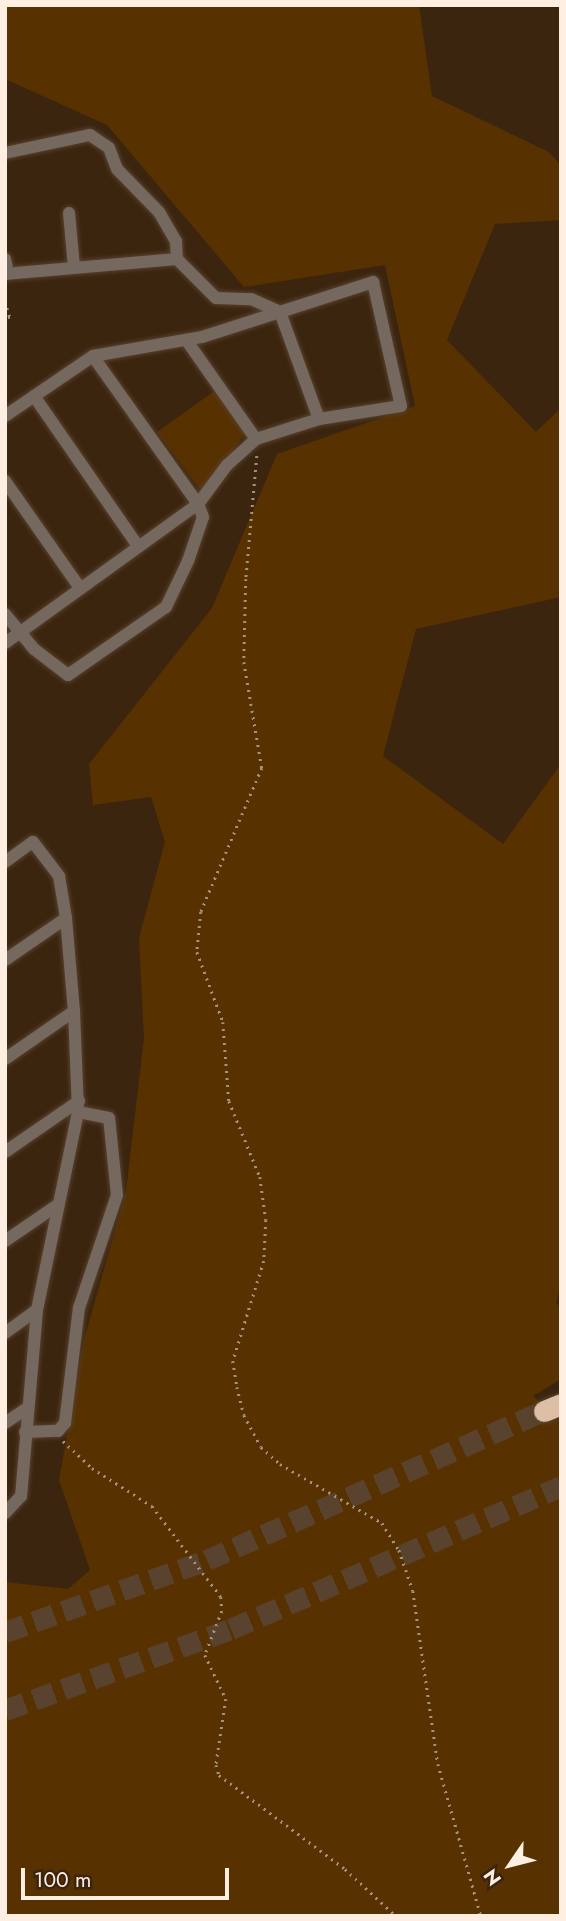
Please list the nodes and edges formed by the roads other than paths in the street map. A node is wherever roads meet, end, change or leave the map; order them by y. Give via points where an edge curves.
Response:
1 (5, 153) edge
2 (69, 213) dead end
3 (5, 259) edge
4 (177, 259) junction
5 (74, 267) junction
6 (7, 274) edge
7 (280, 312) junction
8 (187, 341) junction
9 (93, 356) junction
10 (34, 396) junction
11 (5, 416) edge
12 (319, 419) junction
13 (256, 439) junction
14 (5, 481) edge
15 (198, 503) junction
16 (138, 546) junction
17 (80, 588) junction
18 (5, 614) edge
19 (19, 633) junction
20 (5, 643) edge
21 (5, 862) edge
22 (66, 918) junction
23 (5, 960) edge
24 (74, 1011) junction
25 (5, 1059) edge
26 (78, 1106) junction
27 (5, 1152) edge
28 (59, 1204) junction
29 (5, 1241) edge
30 (37, 1310) junction
31 (5, 1333) edge
32 (27, 1408) junction
33 (5, 1423) edge
34 (25, 1432) junction
35 (5, 1513) edge

1 - 4 street via 90,135 109,148 117,169 159,212 176,241
2 - 5 street
3 - 6 street
4 - 5 street
4 - 7 street via 216,298 251,299
5 - 6 street
7 - 8 street
7 - 12 street
7 - 12 street via 373,282 401,406
8 - 9 street
8 - 13 street
9 - 10 street
9 - 15 street
10 - 11 street
10 - 16 street
12 - 13 street
13 - 15 street via 227,465
14 - 17 street
15 - 16 street
15 - 19 street via 203,517 166,607 68,675
16 - 17 street
17 - 19 street
18 - 19 street
19 - 20 street
21 - 22 street via 33,842 59,876
22 - 23 street
22 - 24 street
24 - 25 street
24 - 26 street
26 - 27 street
26 - 28 street
26 - 34 street via 109,1118 117,1195 79,1308 65,1423 58,1431
28 - 29 street
28 - 30 street
30 - 31 street
30 - 32 street
32 - 33 street
32 - 34 street
34 - 35 street via 21,1496

